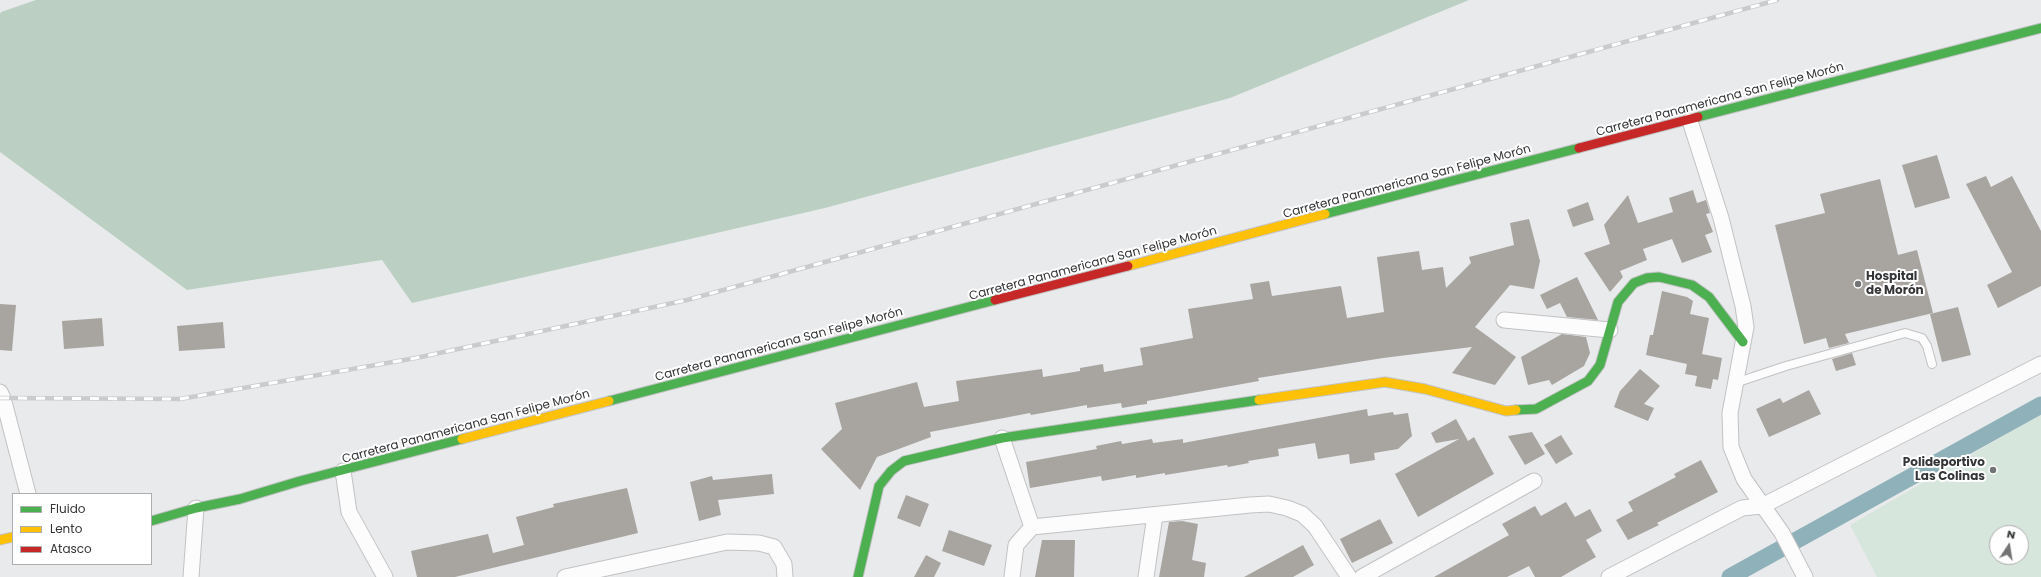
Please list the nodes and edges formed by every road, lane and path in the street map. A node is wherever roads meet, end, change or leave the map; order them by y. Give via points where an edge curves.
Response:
1 (2041, 28) edge
2 (1690, 121) junction
3 (1504, 320) dead end
4 (1610, 330) junction
5 (1743, 342) junction
6 (1932, 364) dead end
7 (2041, 364) edge
8 (1735, 383) junction
9 (0, 392) edge
10 (1002, 438) junction
11 (343, 471) junction
12 (1534, 481) dead end
13 (28, 493) edge
14 (1762, 506) junction
15 (196, 508) junction
16 (1154, 516) junction
17 (152, 521) edge
18 (1032, 527) junction
19 (12, 538) edge
20 (0, 540) edge
21 (191, 577) edge
22 (385, 577) edge
23 (566, 577) edge
24 (785, 577) edge
25 (858, 577) edge
26 (1012, 577) edge
27 (1146, 577) edge
28 (1350, 577) edge
29 (1362, 577) edge
30 (1609, 577) edge
31 (1805, 577) edge

1 - 2 main road, Carretera Panamericana San Felipe Morón
2 - 5 street via 1721,218 1743,306 1746,327
2 - 11 main road, Carretera Panamericana San Felipe Morón
3 - 4 street
4 - 5 main road via 1618,302 1634,284 1647,278 1659,277 1692,286 1709,296
4 - 10 main road via 1600,365 1588,381 1536,409 1506,411 1425,389 1385,382
5 - 8 street
6 - 8 lane via 1922,338 1905,333
7 - 14 street
8 - 14 street via 1730,413 1731,447 1744,479
9 - 13 street
10 - 18 street
10 - 25 main road via 904,461 891,472 879,486
11 - 15 main road, Carretera Panamericana San Felipe Morón via 240,499
11 - 22 street via 349,512
12 - 29 street
14 - 30 street via 1742,508
14 - 31 street via 1782,534
15 - 17 main road, Carretera Panamericana San Felipe Morón
15 - 21 street
16 - 18 street
16 - 27 street
16 - 28 street via 1250,505 1269,504 1287,508 1302,514 1315,526
18 - 26 street via 1016,545
19 - 20 main road
23 - 24 street via 727,542 759,542 774,547 784,564

